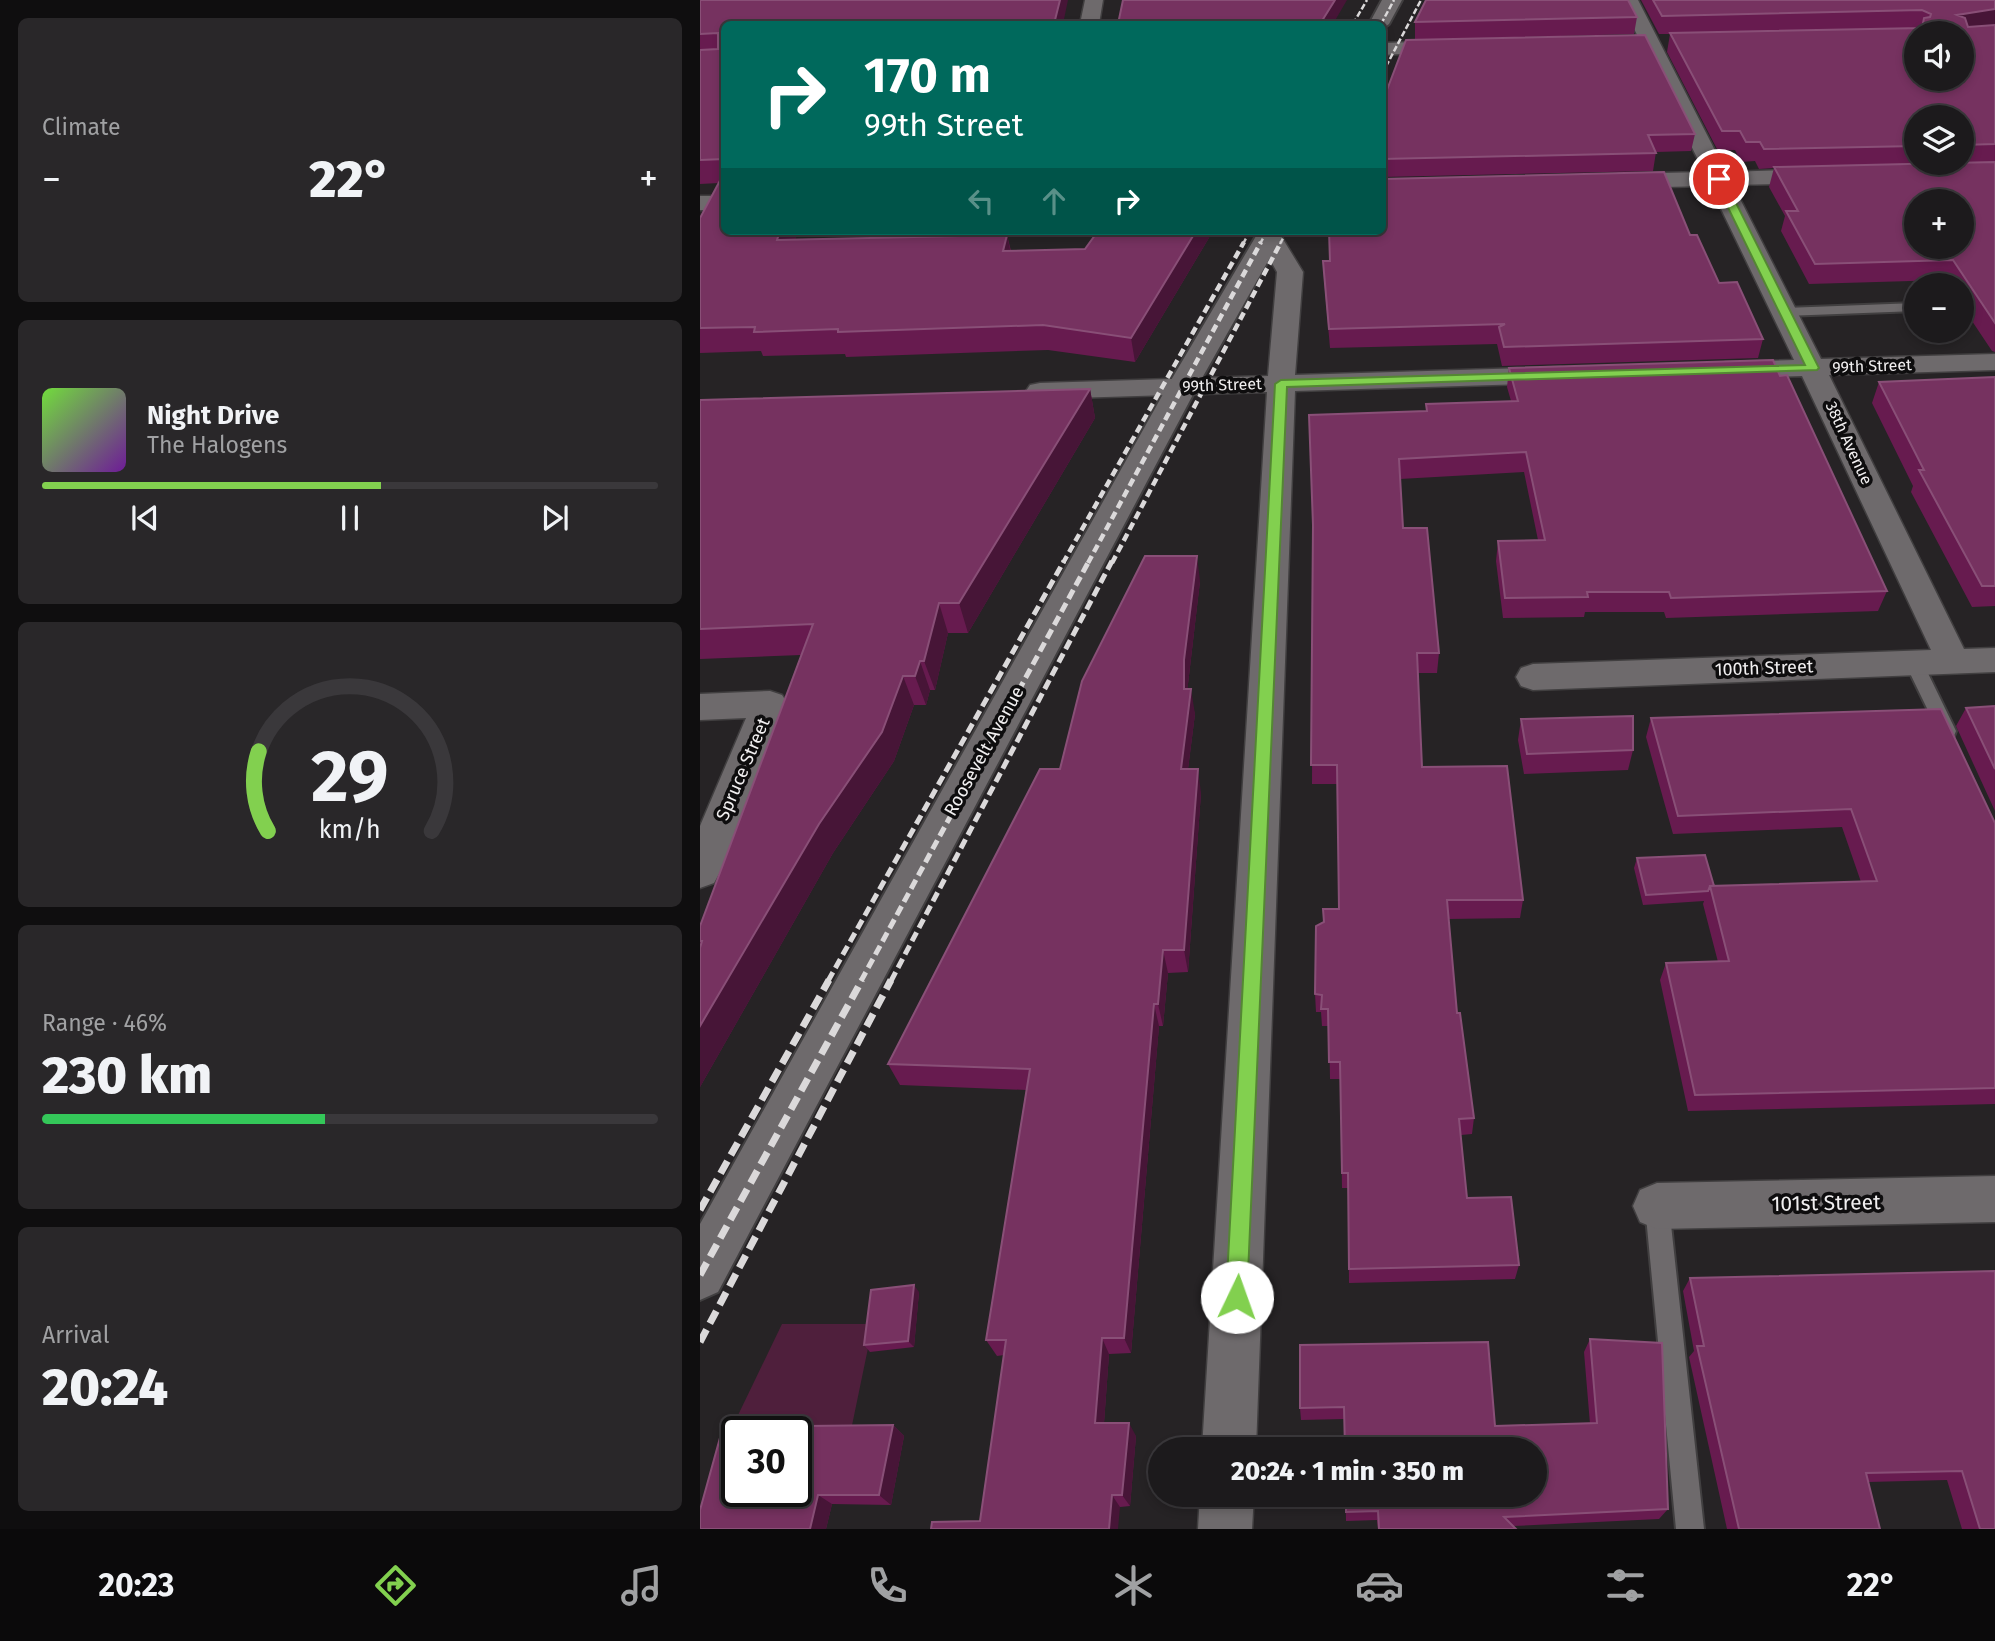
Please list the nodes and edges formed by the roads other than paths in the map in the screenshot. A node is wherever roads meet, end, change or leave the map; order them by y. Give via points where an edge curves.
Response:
1 (1094, 0) edge
2 (1392, 0) edge
3 (1629, 0) edge
4 (1090, 21) edge
5 (1381, 21) edge
6 (1673, 43) edge
7 (1641, 44) junction
8 (1475, 47) edge
9 (1386, 49) edge
10 (1842, 176) edge
11 (1719, 179) junction
12 (1599, 182) edge
13 (721, 202) edge
14 (700, 203) edge
15 (1269, 235) edge
16 (1271, 235) edge
17 (1904, 307) edge
18 (1786, 312) junction
19 (1995, 362) edge
20 (1813, 368) junction
21 (1702, 371) edge
22 (1590, 374) edge
23 (1281, 384) junction
24 (1182, 387) junction
25 (1018, 391) edge
26 (1995, 660) edge
27 (1953, 661) junction
28 (1914, 663) junction
29 (1533, 677) dead end
30 (700, 707) edge
31 (1952, 744) edge
32 (700, 872) edge
33 (1995, 1199) edge
34 (1657, 1206) joint
35 (700, 1274) edge
36 (1230, 1437) edge
37 (1226, 1507) edge
38 (1225, 1529) edge
39 (1690, 1529) edge

1 - 4 street
2 - 5 main road
3 - 7 street, 38th Avenue
6 - 7 street
7 - 11 street, 38th Avenue
8 - 9 street
10 - 11 street
11 - 12 street
11 - 18 street, 38th Avenue
13 - 14 street
15 - 24 main road, Roosevelt Avenue
16 - 23 street via 1290,272
17 - 18 lane
18 - 20 street, 38th Avenue
19 - 20 street, 99th Street
20 - 21 street, 99th Street
20 - 27 street, 38th Avenue
22 - 23 street, 99th Street
23 - 24 street, 99th Street
23 - 36 street
24 - 25 street, 99th Street
24 - 35 main road, Roosevelt Avenue
26 - 27 street, 100th Street
27 - 28 street, 100th Street
28 - 29 street, 100th Street
28 - 31 lane
30 - 32 street, Spruce Street via 770,704
33 - 34 street, 101st Street
34 - 39 lane
37 - 38 street

